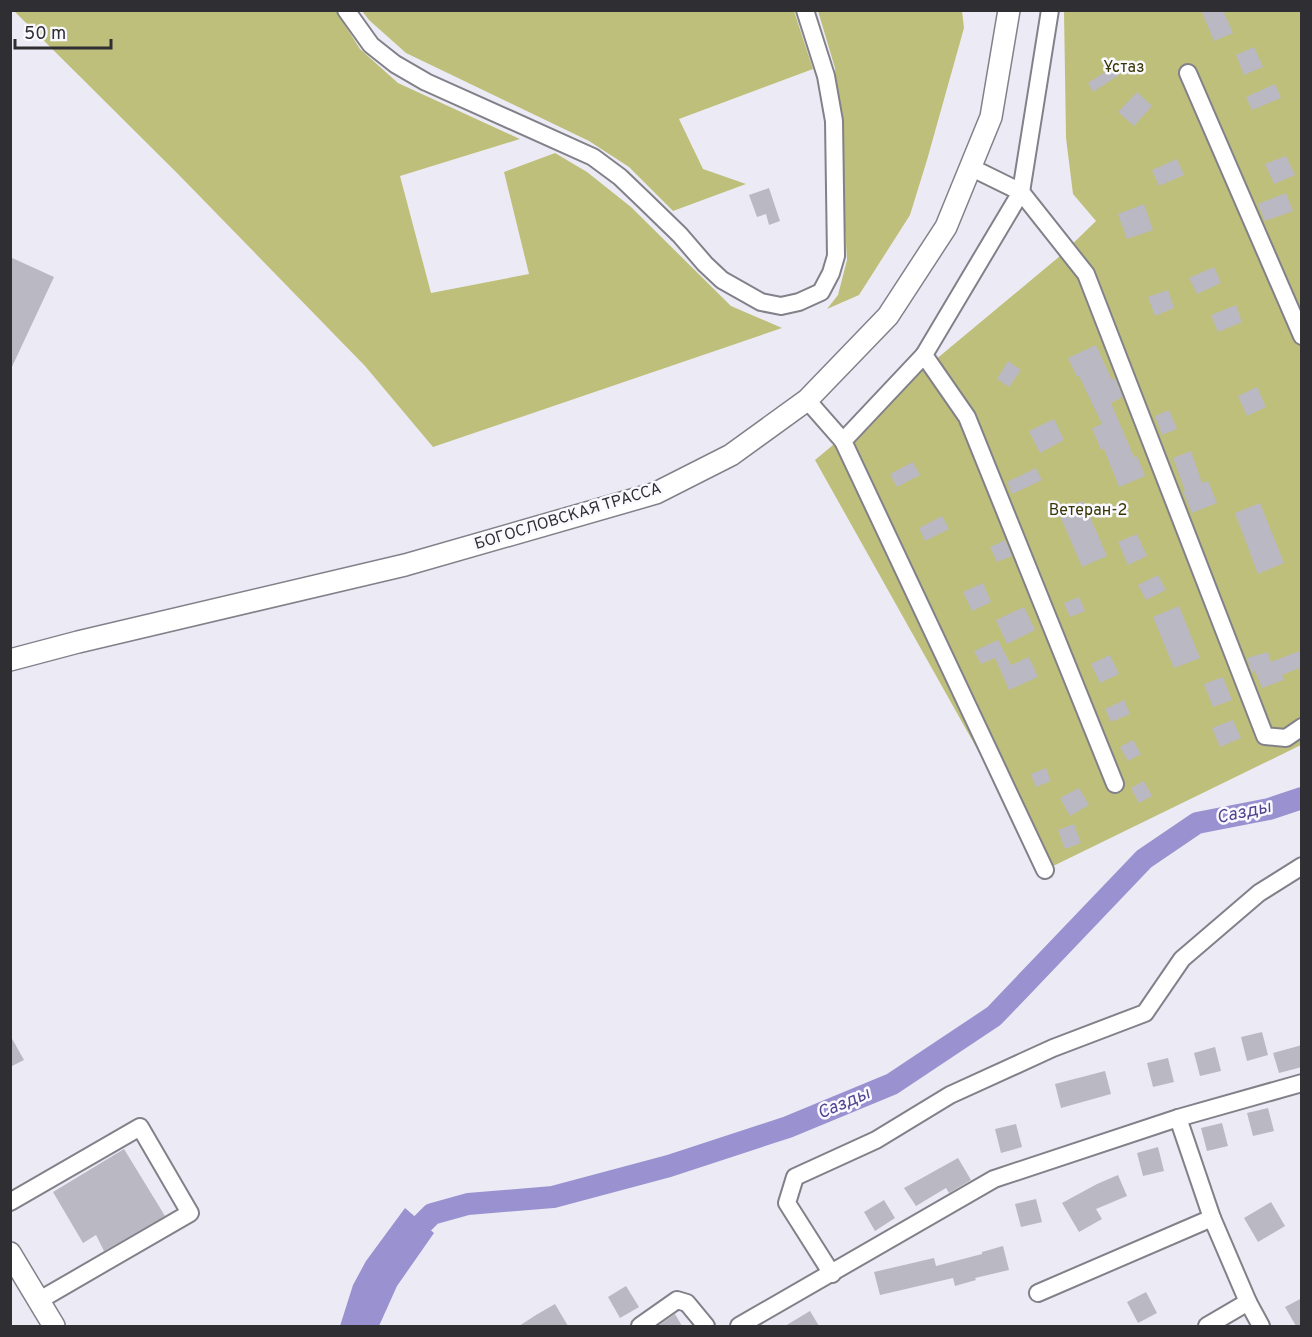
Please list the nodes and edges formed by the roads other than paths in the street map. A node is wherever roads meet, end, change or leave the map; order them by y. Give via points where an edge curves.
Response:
1 (346, 10) edge
2 (805, 10) edge
3 (1009, 10) edge
4 (1050, 10) edge
5 (1188, 73) dead end
6 (970, 167) junction
7 (1021, 192) junction
8 (1302, 336) edge
9 (924, 355) junction
10 (807, 400) junction
11 (843, 441) junction
12 (10, 660) edge
13 (1302, 727) edge
14 (1115, 784) dead end
15 (1302, 866) edge
16 (1045, 870) dead end
17 (1302, 1083) edge
18 (1178, 1118) junction
19 (10, 1202) edge
20 (1212, 1218) junction
21 (10, 1253) edge
22 (832, 1274) junction
23 (1038, 1293) dead end
24 (38, 1300) junction
25 (1248, 1302) junction
26 (54, 1326) edge
27 (639, 1326) edge
28 (706, 1326) edge
29 (739, 1326) edge
30 (1208, 1326) edge
31 (1261, 1326) edge

1 - 2 street via 371,45 395,64 426,82 593,157 620,177 722,279 761,302 781,306 821,291 836,256 834,121 826,76
3 - 6 main road, БОГОСЛОВСКАЯ ТРАССА via 991,117
4 - 7 street
5 - 8 street
6 - 7 street
6 - 10 main road, БОГОСЛОВСКАЯ ТРАССА via 946,227 888,316
7 - 9 street
7 - 13 street via 1086,274 1265,736 1286,738
9 - 11 street
9 - 14 street via 967,417
10 - 11 street
10 - 12 main road, БОГОСЛОВСКАЯ ТРАССА via 731,455 656,493 405,565
11 - 16 street
15 - 22 street via 1258,892 1182,959 1145,1013 1053,1048 960,1090 876,1140 795,1177 787,1203
17 - 18 street
18 - 20 street
18 - 22 street via 994,1179
19 - 24 street via 140,1127 190,1213
20 - 23 street
20 - 25 street
21 - 24 main road
22 - 29 street
24 - 26 main road
25 - 30 street
25 - 31 street
27 - 28 street via 677,1300 687,1304

